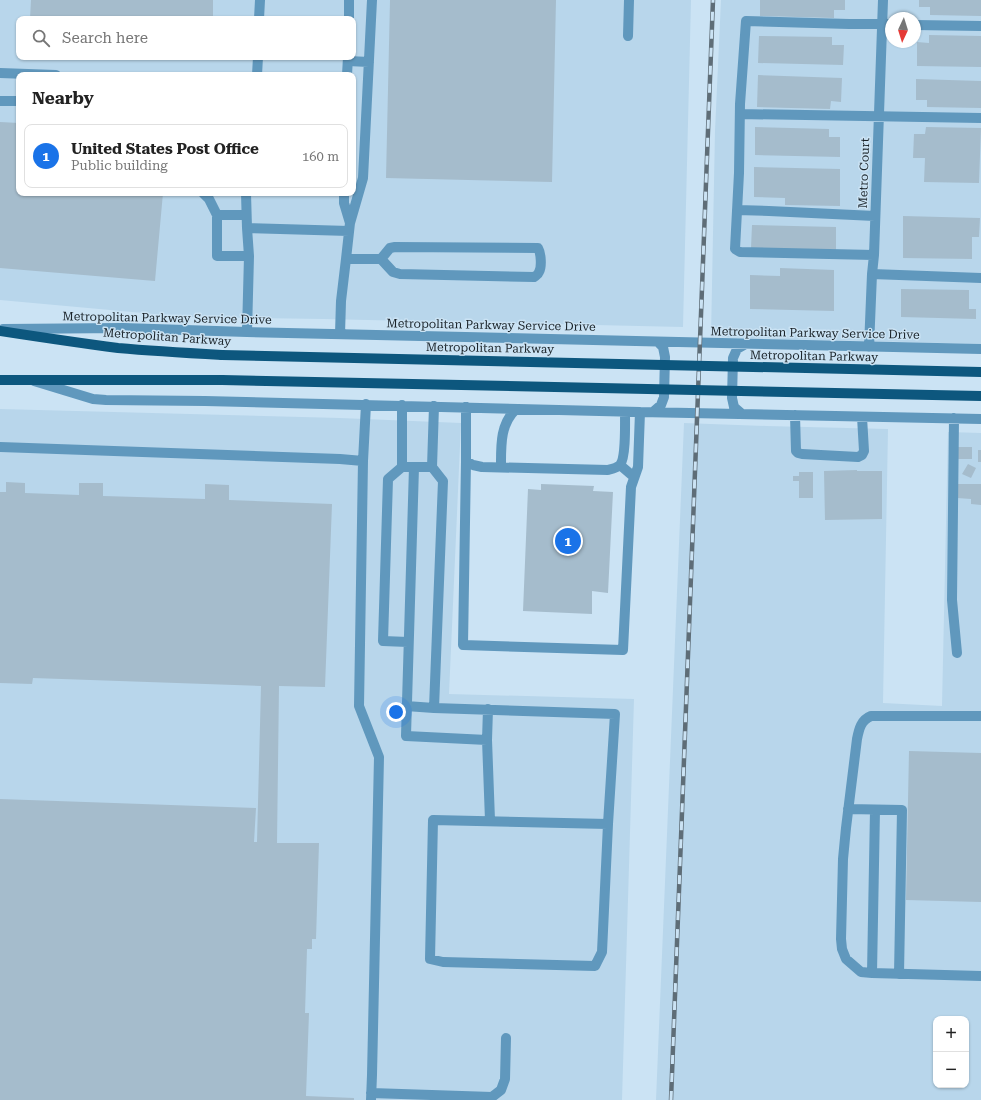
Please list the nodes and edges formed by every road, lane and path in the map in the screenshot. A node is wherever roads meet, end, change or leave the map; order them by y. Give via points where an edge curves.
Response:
1 (260, 0) edge
2 (349, 0) edge
3 (372, 0) edge
4 (629, 0) edge
5 (883, 0) edge
6 (260, 16) edge
7 (349, 16) edge
8 (885, 16) edge
9 (885, 24) edge
10 (921, 24) edge
11 (981, 26) edge
12 (628, 36) dead end
13 (885, 37) edge
14 (258, 60) edge
15 (348, 60) edge
16 (355, 60) edge
17 (369, 62) junction
18 (257, 72) edge
19 (347, 72) edge
20 (0, 73) edge
21 (16, 74) edge
22 (0, 101) edge
23 (16, 101) edge
24 (740, 114) junction
25 (879, 116) junction
26 (981, 118) edge
27 (206, 196) edge
28 (246, 196) edge
29 (344, 196) edge
30 (737, 210) junction
31 (217, 215) junction
32 (246, 215) junction
33 (875, 216) junction
34 (349, 227) junction
35 (246, 228) junction
36 (874, 255) junction
37 (249, 256) junction
38 (346, 259) junction
39 (381, 259) junction
40 (872, 274) junction
41 (981, 278) edge
42 (0, 330) edge
43 (247, 332) junction
44 (340, 334) junction
45 (658, 342) junction
46 (744, 345) junction
47 (869, 347) junction
48 (981, 350) edge
49 (981, 372) edge
50 (0, 380) edge
51 (32, 380) junction
52 (981, 396) edge
53 (366, 404) junction
54 (402, 406) junction
55 (434, 406) junction
56 (466, 407) junction
57 (516, 409) junction
58 (625, 412) junction
59 (640, 412) junction
60 (653, 412) junction
61 (742, 414) junction
62 (795, 415) junction
63 (862, 417) junction
64 (954, 418) junction
65 (981, 419) edge
66 (0, 447) edge
67 (363, 461) junction
68 (466, 461) junction
69 (620, 465) junction
70 (402, 467) junction
71 (414, 467) junction
72 (432, 467) junction
73 (501, 467) junction
74 (634, 477) junction
75 (408, 642) junction
76 (957, 653) dead end
77 (406, 706) junction
78 (434, 708) junction
79 (488, 709) junction
80 (981, 716) edge
81 (488, 740) junction
82 (848, 809) junction
83 (875, 810) junction
84 (490, 820) junction
85 (608, 824) junction
86 (872, 973) junction
87 (899, 974) junction
88 (981, 976) edge
89 (506, 1038) dead end
90 (371, 1097) edge
91 (477, 1098) edge

1 - 6 street
2 - 7 street
3 - 17 street
4 - 12 street
5 - 8 street, Metro Court
9 - 24 street via 746,21
10 - 11 street
13 - 25 street, Metro Court
14 - 18 street
15 - 19 street
16 - 17 street
17 - 34 street via 363,178
20 - 21 street
22 - 23 street
24 - 25 street
24 - 30 street
25 - 26 street
25 - 33 street, Metro Court
27 - 31 street
28 - 32 street
29 - 34 street
30 - 33 street
30 - 36 street via 735,249 740,252
31 - 32 street
31 - 37 street via 217,256
32 - 35 street
33 - 36 street, Metro Court
34 - 35 street
34 - 38 street
35 - 37 street
36 - 40 street, Metro Court
37 - 43 street
38 - 39 street
38 - 44 street
39 - 39 street via 393,272 400,274 534,277 540,271 538,248 396,247 390,248
40 - 41 street
40 - 47 street, Metro Court
42 - 43 street, Metropolitan Parkway Service Drive via 123,328
42 - 49 main road, Metropolitan Parkway, bridge via 119,348 222,355
43 - 44 street, Metropolitan Parkway Service Drive
44 - 45 street, Metropolitan Parkway Service Drive
45 - 46 street, Metropolitan Parkway Service Drive
45 - 60 street via 663,347 665,357 664,397 661,405
46 - 47 street, Metropolitan Parkway Service Drive
46 - 61 street via 737,349 733,358 732,390 734,407
47 - 48 street, Metropolitan Parkway Service Drive
50 - 51 main road
51 - 52 main road, bridge via 222,380
51 - 53 street via 78,395 106,400
53 - 54 street
53 - 67 street
54 - 55 street
54 - 70 street
55 - 56 street
55 - 72 street
56 - 57 street
56 - 68 street
57 - 58 street
57 - 73 street via 505,423 501,444
58 - 59 street
58 - 69 street via 623,458
59 - 60 street
59 - 74 street via 638,467
60 - 61 street
61 - 62 street
62 - 63 street
62 - 63 street via 798,453 858,457 864,451
63 - 64 street
64 - 65 street
64 - 76 street via 952,600
66 - 67 street
67 - 90 street via 359,706 379,757
68 - 73 street via 482,467
68 - 74 street via 463,645 623,650 631,487
69 - 73 street via 608,470
69 - 74 street
70 - 71 street
70 - 75 street via 388,479 383,641
71 - 72 street
71 - 75 street
72 - 78 street via 443,481
75 - 77 street
77 - 78 street
77 - 81 street via 406,736
78 - 79 street
79 - 81 street
79 - 85 street via 615,714
80 - 82 street via 867,717 859,728
81 - 84 street
82 - 83 street
82 - 86 street via 843,859 842,949 851,964 861,972
83 - 86 street
83 - 87 street via 902,810
84 - 85 street
84 - 85 street via 433,820 430,959 442,962 595,966 602,952
86 - 87 street
87 - 88 street
89 - 91 street via 505,1079 501,1090 492,1097
90 - 91 street

